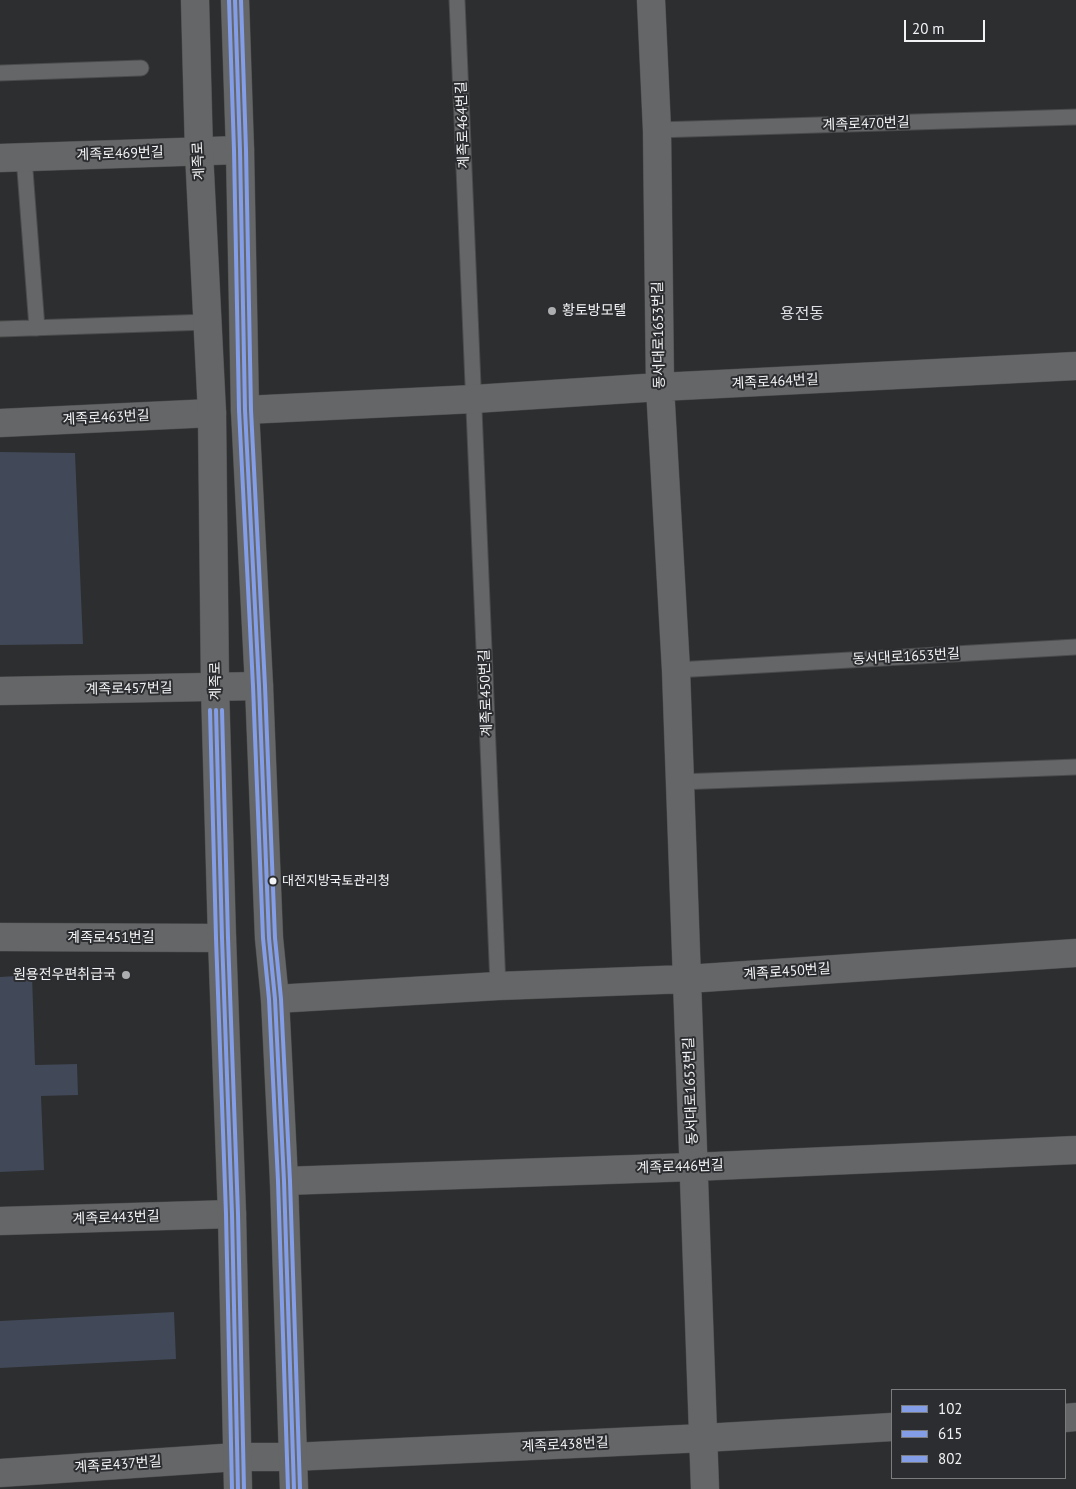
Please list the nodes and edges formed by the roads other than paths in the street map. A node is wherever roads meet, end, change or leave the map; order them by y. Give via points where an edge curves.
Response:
1 (195, 0) edge
2 (235, 0) edge
3 (457, 0) edge
4 (651, 0) edge
5 (140, 68) dead end
6 (0, 73) edge
7 (1076, 117) edge
8 (657, 130) junction
9 (240, 150) junction
10 (198, 152) junction
11 (12, 158) edge
12 (208, 322) junction
13 (37, 328) junction
14 (0, 329) edge
15 (1076, 366) edge
16 (660, 388) junction
17 (474, 400) junction
18 (244, 410) junction
19 (212, 413) junction
20 (0, 423) edge
21 (1076, 647) edge
22 (676, 670) junction
23 (259, 686) junction
24 (216, 687) junction
25 (0, 691) edge
26 (1076, 767) edge
27 (680, 782) junction
28 (0, 937) edge
29 (222, 938) junction
30 (1076, 953) edge
31 (687, 979) junction
32 (498, 986) junction
33 (275, 999) junction
34 (1076, 1150) edge
35 (693, 1166) junction
36 (284, 1182) junction
37 (232, 1214) junction
38 (0, 1221) edge
39 (891, 1427) edge
40 (704, 1438) junction
41 (237, 1456) junction
42 (292, 1457) junction
43 (0, 1473) edge
44 (238, 1489) edge
45 (294, 1489) edge
46 (705, 1489) edge

1 - 10 street, 계족로
2 - 9 street
3 - 17 lane, 계족로464번길
4 - 8 street, 동서대로1653번길
5 - 6 lane
7 - 8 lane, 계족로470번길
8 - 16 street, 동서대로1653번길
9 - 10 street, 계족로469번길
9 - 18 street
10 - 11 street, 계족로469번길
10 - 12 street, 계족로
11 - 13 lane
12 - 13 lane
12 - 19 street, 계족로
13 - 14 lane
15 - 16 street, 계족로464번길
16 - 17 street, 계족로464번길
16 - 22 street, 동서대로1653번길
17 - 18 street, 계족로464번길
17 - 32 lane, 계족로450번길
18 - 23 street
19 - 20 street, 계족로463번길
19 - 24 street, 계족로
21 - 22 lane, 동서대로1653번길
22 - 27 street, 동서대로1653번길
23 - 24 street, 계족로457번길
23 - 33 street via 269,938
24 - 25 street, 계족로457번길
24 - 29 street, 계족로
26 - 27 lane
27 - 31 street, 동서대로1653번길
28 - 29 street, 계족로451번길
29 - 37 street, 계족로
30 - 31 street, 계족로450번길
31 - 32 street, 계족로450번길
31 - 35 street, 동서대로1653번길
32 - 33 street, 계족로450번길
33 - 36 street
34 - 35 street, 계족로446번길
35 - 36 street, 계족로446번길
35 - 40 street, 동서대로1653번길
36 - 42 street
37 - 38 street, 계족로443번길
37 - 41 street, 계족로
39 - 40 street, 계족로438번길
40 - 42 street, 계족로438번길
40 - 46 street, 동서대로1653번길
41 - 42 street, 계족로438번길
41 - 43 street, 계족로437번길
41 - 44 street, 계족로
42 - 45 street

